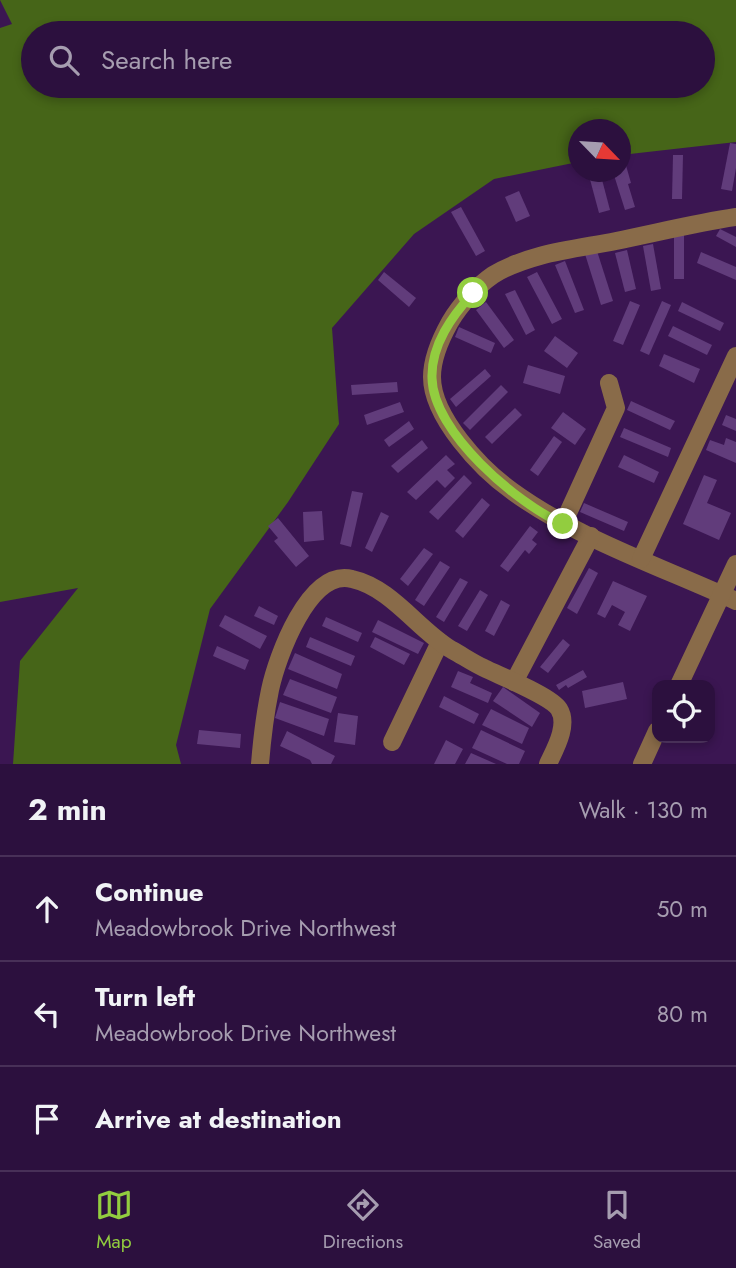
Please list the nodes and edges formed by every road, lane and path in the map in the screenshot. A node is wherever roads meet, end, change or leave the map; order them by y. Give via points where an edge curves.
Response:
1 (736, 218) edge
2 (736, 356) edge
3 (609, 383) dead end
4 (563, 524) junction
5 (591, 536) junction
6 (641, 559) junction
7 (736, 564) edge
8 (729, 597) edge
9 (440, 642) junction
10 (682, 680) edge
11 (514, 682) junction
12 (392, 742) dead end
13 (652, 742) edge
14 (260, 764) edge
15 (548, 764) edge
16 (642, 764) edge

1 - 4 street via 513,266 492,276 456,312 443,335 432,375 444,416 488,473
2 - 6 street
3 - 4 street via 616,408
4 - 5 street
5 - 6 street
5 - 11 street
6 - 8 street
7 - 8 street
8 - 10 street
9 - 11 street
9 - 12 street
9 - 14 street via 393,601 360,582 333,579 320,587 295,623 270,687
11 - 15 street via 557,705 562,714 561,731
13 - 16 street

